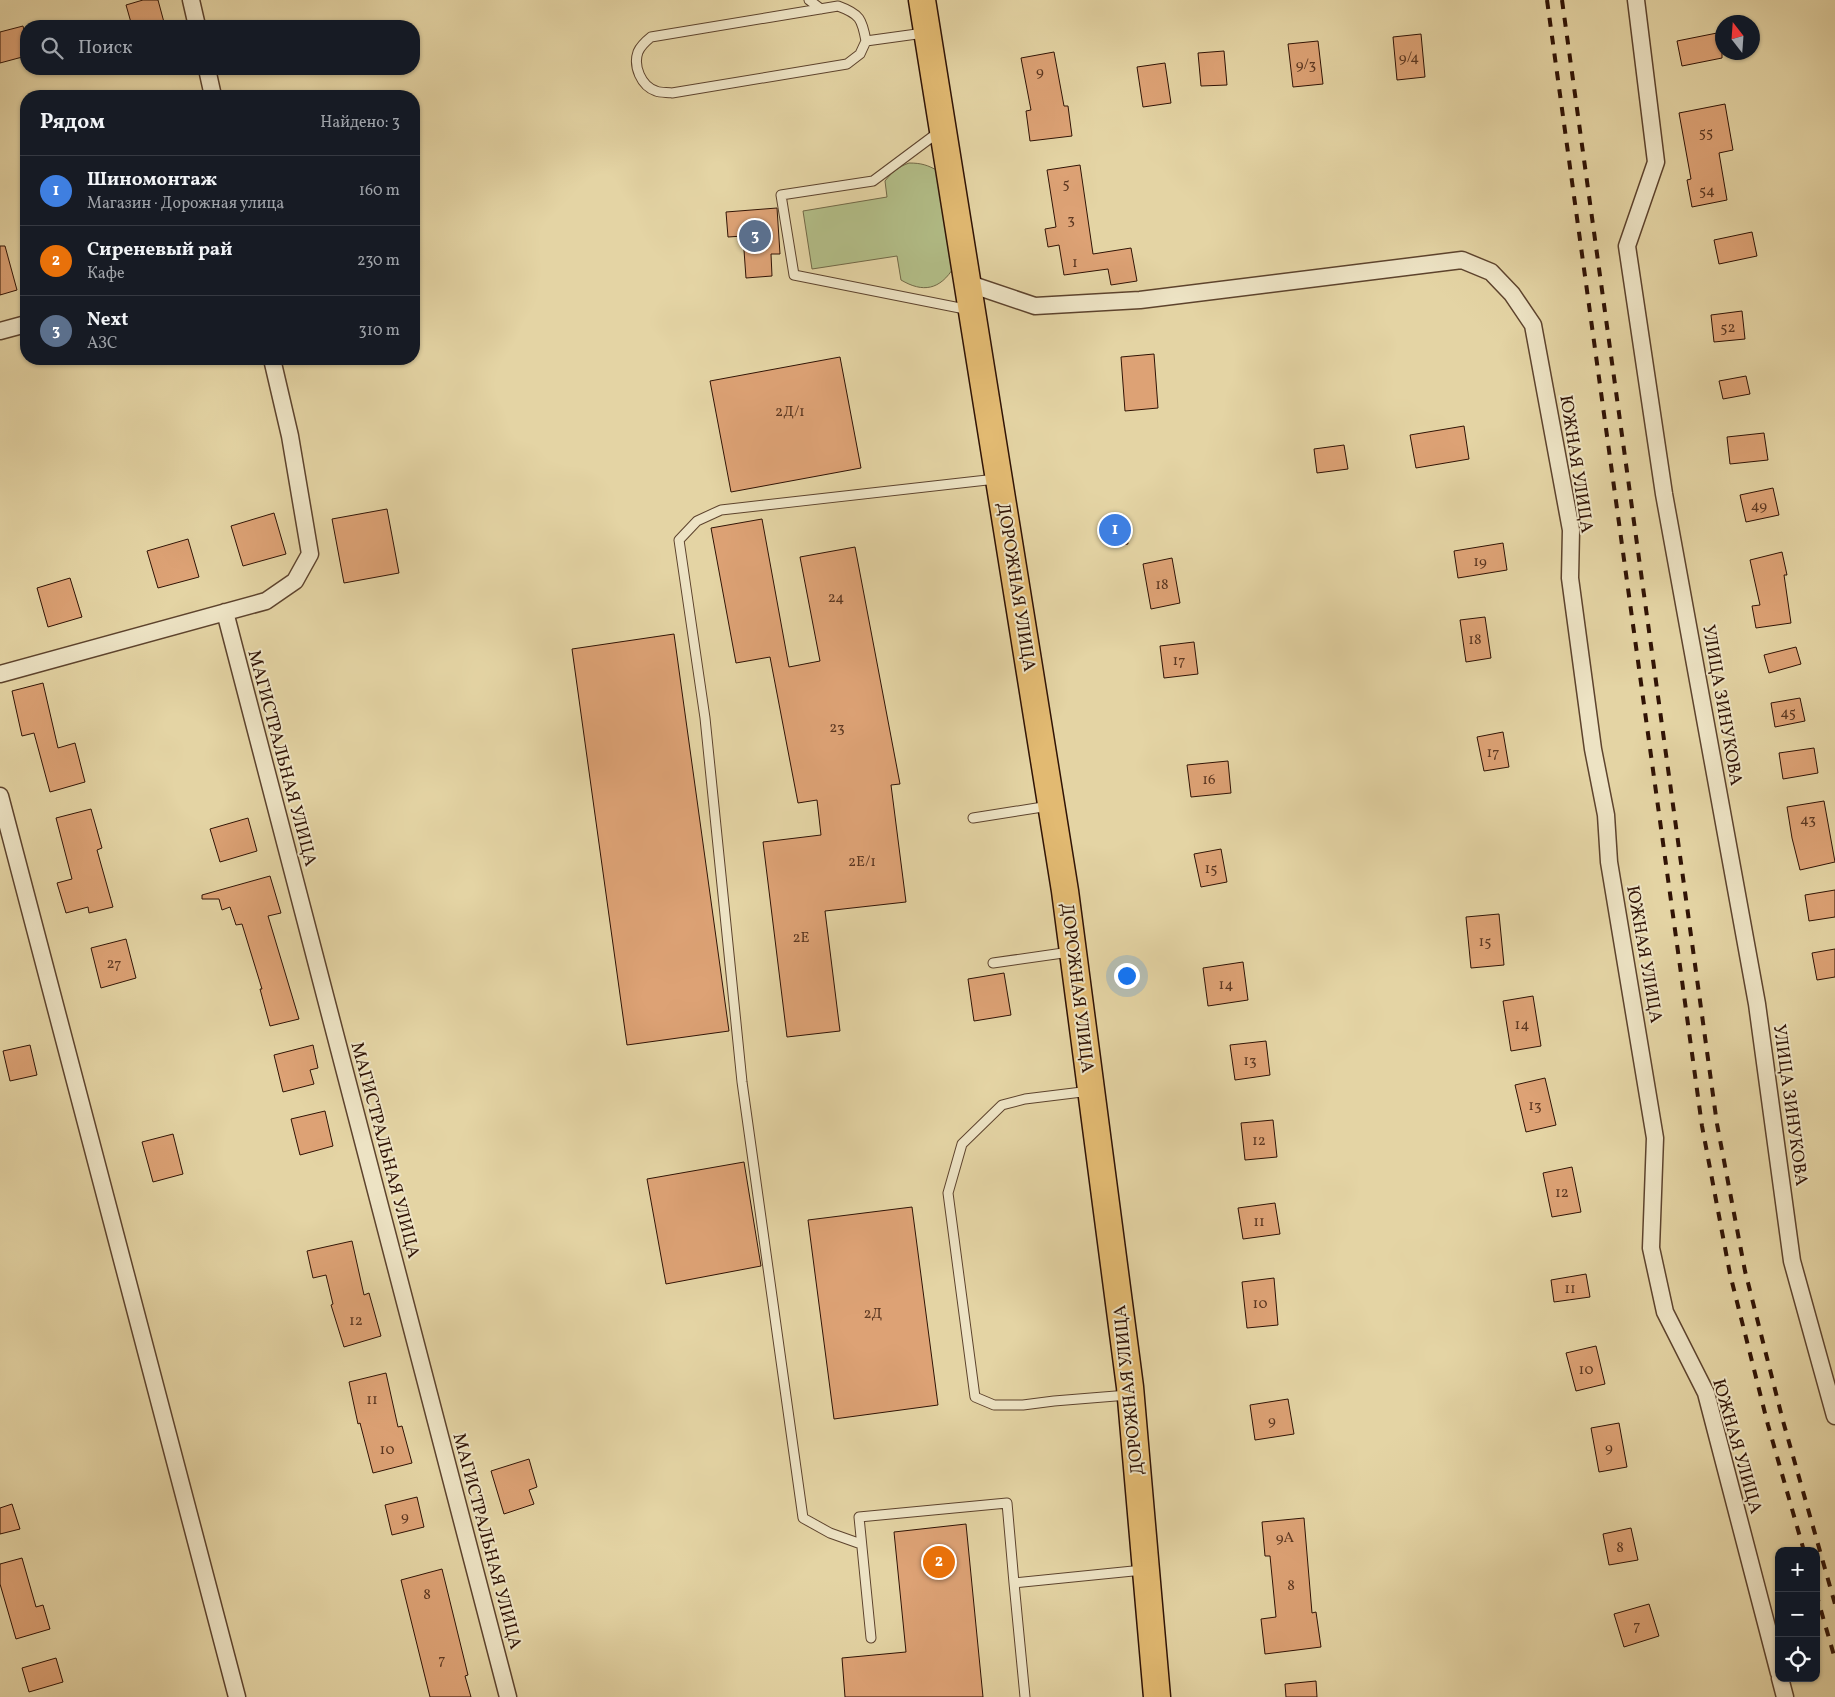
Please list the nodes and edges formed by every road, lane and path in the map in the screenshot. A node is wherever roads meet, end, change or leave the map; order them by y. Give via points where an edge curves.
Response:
1 (191, 0) edge
2 (809, 0) edge
3 (922, 0) edge
4 (1636, 0) edge
5 (821, 9) junction
6 (196, 20) edge
7 (927, 32) junction
8 (866, 41) junction
9 (208, 75) edge
10 (212, 90) edge
11 (942, 129) junction
12 (967, 283) junction
13 (972, 310) junction
14 (20, 326) edge
15 (0, 331) edge
16 (273, 365) edge
17 (999, 478) junction
18 (225, 612) junction
19 (0, 674) edge
20 (0, 796) edge
21 (1052, 805) junction
22 (973, 818) dead end
23 (1074, 952) junction
24 (993, 963) dead end
25 (1092, 1090) junction
26 (1131, 1395) junction
27 (1835, 1416) edge
28 (862, 1544) junction
29 (1146, 1570) junction
30 (1014, 1582) junction
31 (870, 1638) dead end
32 (1775, 1658) edge
33 (1781, 1682) edge
34 (237, 1697) edge
35 (508, 1697) edge
36 (1025, 1697) edge
37 (1157, 1697) edge
38 (1785, 1697) edge

1 - 6 street
2 - 5 lane
3 - 7 main road, ДОРОЖНАЯ УЛИЦА
4 - 27 street, УЛИЦА ЗИНУКОВА via 1656,162 1628,246 1629,256 1664,494 1757,1004 1792,1261
5 - 8 lane via 838,6 853,12 863,23
5 - 8 lane via 651,37 638,52 636,64 642,81 656,92 672,93 847,64 860,54
7 - 8 lane
7 - 11 main road, ДОРОЖНАЯ УЛИЦА
9 - 10 street
11 - 12 main road, ДОРОЖНАЯ УЛИЦА
11 - 13 lane via 873,181 781,195 791,257 794,275
12 - 13 main road, ДОРОЖНАЯ УЛИЦА
12 - 32 street, ЮЖНАЯ УЛИЦА via 1035,306 1140,300 1462,260 1491,272 1512,294 1533,325 1571,530 1570,578 1592,740 1606,815 1610,872 1655,1138 1651,1248 1665,1312 1706,1393
13 - 17 main road, ДОРОЖНАЯ УЛИЦА
14 - 15 street
16 - 18 street via 290,436 310,554 294,582 266,601
17 - 21 main road, ДОРОЖНАЯ УЛИЦА
17 - 28 lane via 721,510 697,521 679,540 705,718 742,1082 803,1518 830,1533
18 - 19 street
18 - 35 street, МАГИСТРАЛЬНАЯ УЛИЦА
20 - 34 street
21 - 22 lane
21 - 23 main road, ДОРОЖНАЯ УЛИЦА
23 - 24 lane
23 - 25 main road, ДОРОЖНАЯ УЛИЦА
25 - 26 main road, ДОРОЖНАЯ УЛИЦА
25 - 26 lane via 1002,1105 962,1144 948,1193 975,1396 994,1405 1023,1405
26 - 29 main road, ДОРОЖНАЯ УЛИЦА
28 - 30 lane via 859,1517 1007,1503
28 - 31 lane
29 - 30 lane
29 - 37 main road, ДОРОЖНАЯ УЛИЦА
30 - 36 lane
33 - 38 street

